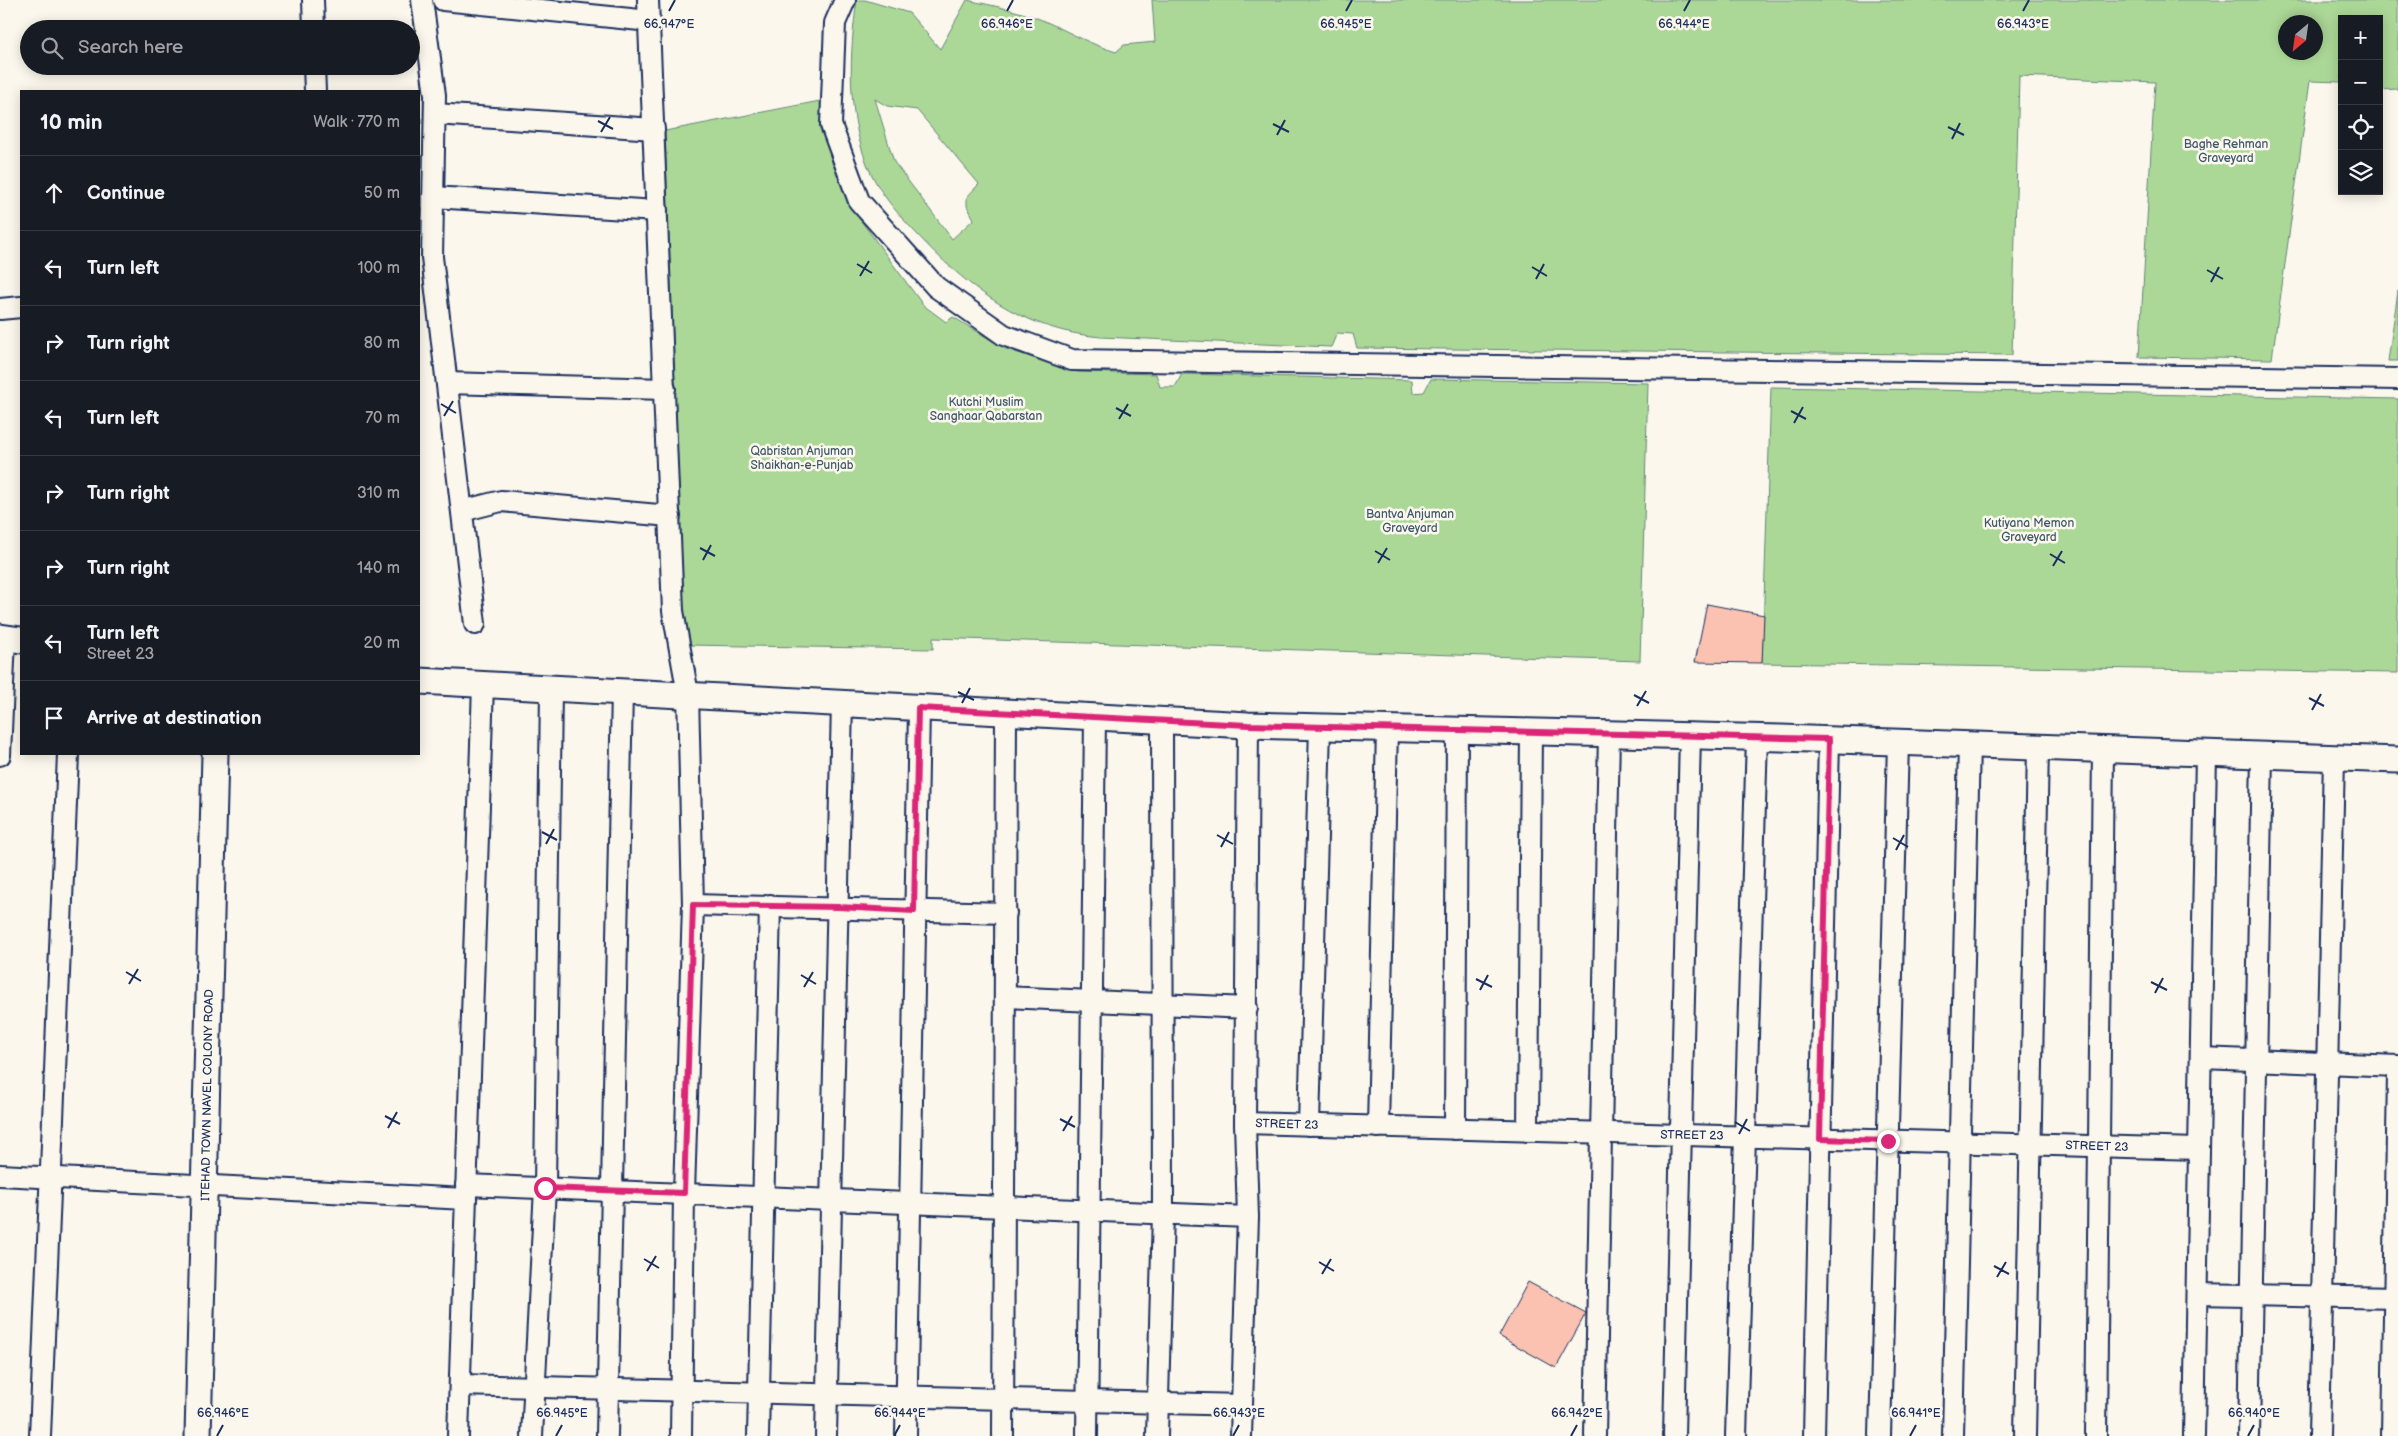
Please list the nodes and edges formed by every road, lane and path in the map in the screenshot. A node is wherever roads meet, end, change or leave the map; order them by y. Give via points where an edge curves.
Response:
1 (313, 0) edge
2 (422, 0) edge
3 (443, 0) edge
4 (648, 0) edge
5 (845, 0) edge
6 (314, 20) edge
7 (650, 21) junction
8 (314, 75) edge
9 (315, 90) edge
10 (435, 114) junction
11 (654, 129) junction
12 (433, 197) junction
13 (657, 211) junction
14 (426, 256) edge
15 (20, 307) edge
16 (0, 309) edge
17 (2398, 379) edge
18 (447, 383) junction
19 (664, 389) junction
20 (462, 511) junction
21 (670, 516) junction
22 (475, 624) dead end
23 (9, 638) edge
24 (420, 681) edge
25 (482, 685) junction
26 (551, 688) junction
27 (622, 692) junction
28 (688, 694) junction
29 (842, 702) junction
30 (918, 708) junction
31 (1006, 714) junction
32 (1095, 716) junction
33 (1162, 720) junction
34 (1248, 725) junction
35 (1320, 727) junction
36 (1387, 729) junction
37 (1457, 730) junction
38 (1531, 732) junction
39 (1609, 734) junction
40 (1690, 735) junction
41 (1757, 737) junction
42 (1829, 739) junction
43 (1898, 742) junction
44 (1969, 744) junction
45 (2038, 746) junction
46 (2103, 749) junction
47 (2206, 753) junction
48 (0, 755) edge
49 (68, 755) edge
50 (215, 755) edge
51 (2262, 755) junction
52 (2334, 757) junction
53 (2398, 760) edge
54 (693, 905) junction
55 (770, 905) junction
56 (838, 907) junction
57 (914, 911) junction
58 (1006, 913) junction
59 (1005, 996) junction
60 (1093, 1000) junction
61 (1163, 1004) junction
62 (1247, 1008) junction
63 (2201, 1058) junction
64 (2256, 1060) junction
65 (2327, 1063) junction
66 (2398, 1066) edge
67 (2398, 1074) edge
68 (1245, 1123) junction
69 (1309, 1126) junction
70 (1378, 1127) junction
71 (1455, 1129) junction
72 (1528, 1131) junction
73 (1601, 1133) junction
74 (1681, 1135) junction
75 (1744, 1136) junction
76 (1820, 1139) junction
77 (1888, 1141) junction
78 (1960, 1143) junction
79 (2030, 1145) junction
80 (2098, 1146) junction
81 (2199, 1149) junction
82 (0, 1175) edge
83 (51, 1178) junction
84 (204, 1187) junction
85 (545, 1188) junction
86 (613, 1191) junction
87 (466, 1192) junction
88 (684, 1193) junction
89 (762, 1197) junction
90 (831, 1200) junction
91 (910, 1203) junction
92 (1004, 1207) junction
93 (1089, 1210) junction
94 (1163, 1213) junction
95 (1248, 1217) junction
96 (2197, 1294) junction
97 (2252, 1296) junction
98 (2322, 1297) junction
99 (2396, 1298) edge
100 (460, 1385) junction
101 (534, 1387) junction
102 (609, 1387) junction
103 (682, 1390) junction
104 (758, 1393) junction
105 (826, 1395) junction
106 (907, 1397) junction
107 (1004, 1400) junction
108 (1087, 1401) junction
109 (1158, 1402) junction
110 (1242, 1405) junction
111 (40, 1436) edge
112 (198, 1436) edge
113 (458, 1436) edge
114 (532, 1436) edge
115 (607, 1436) edge
116 (681, 1436) edge
117 (758, 1436) edge
118 (826, 1436) edge
119 (906, 1436) edge
120 (1003, 1436) edge
121 (1087, 1436) edge
122 (1157, 1436) edge
123 (1241, 1436) edge
124 (1595, 1436) edge
125 (1674, 1436) edge
126 (1736, 1436) edge
127 (1814, 1436) edge
128 (1880, 1436) edge
129 (1953, 1436) edge
130 (2025, 1436) edge
131 (2096, 1436) edge
132 (2194, 1436) edge
133 (2249, 1436) edge
134 (2319, 1436) edge
135 (2392, 1436) edge

1 - 6 street
2 - 10 street
3 - 7 street
4 - 7 street
5 - 17 street via 836,24 831,125 859,201 936,287 1004,335 1072,360
7 - 11 street
8 - 9 street
10 - 11 street
10 - 12 street
11 - 13 street
12 - 13 street
12 - 14 street
13 - 19 street
14 - 18 street
15 - 16 street
18 - 19 street
18 - 20 street
19 - 21 street
20 - 21 street via 501,501
20 - 22 street
21 - 28 street via 673,611
23 - 48 street
24 - 25 street
25 - 26 street
25 - 87 street
26 - 27 street
26 - 85 street
27 - 28 street
27 - 86 street
28 - 29 street
28 - 54 street
29 - 30 street
29 - 56 street
30 - 31 street
30 - 57 street
31 - 32 street
31 - 58 street
32 - 33 street
32 - 60 street
33 - 34 street
33 - 61 street
34 - 35 street
34 - 62 street
35 - 36 street
35 - 69 street
36 - 37 street
36 - 70 street
37 - 38 street
37 - 71 street
38 - 39 street
38 - 72 street
39 - 40 street
39 - 73 street
40 - 41 street
40 - 74 street
41 - 42 street
41 - 75 street
42 - 43 street
42 - 76 street
43 - 44 street
43 - 77 street
44 - 45 street
44 - 78 street
45 - 46 street
45 - 79 street
46 - 47 street
46 - 80 street
47 - 51 street
47 - 63 street
49 - 83 street
50 - 84 street, ITEHAD TOWN NAVEL COLONY ROAD
51 - 52 street
51 - 64 street
52 - 53 street
52 - 65 street
54 - 55 street
54 - 88 street
55 - 56 street
55 - 89 street
56 - 57 street
56 - 90 street
57 - 58 street
57 - 91 street
58 - 59 street
59 - 60 street
59 - 92 street
60 - 61 street
60 - 93 street
61 - 62 street
61 - 94 street
62 - 68 street
63 - 64 street
63 - 81 street
64 - 65 street
64 - 97 street
65 - 66 street
65 - 98 street
67 - 99 street
68 - 69 street, STREET 23
68 - 95 street
69 - 70 street, STREET 23
70 - 71 street, STREET 23
71 - 72 street, STREET 23
72 - 73 street, STREET 23
73 - 74 street, STREET 23
73 - 124 street
74 - 75 street, STREET 23
74 - 125 street
75 - 76 street, STREET 23
75 - 126 street
76 - 77 street, STREET 23
76 - 127 street
77 - 78 street, STREET 23
77 - 128 street
78 - 79 street, STREET 23
78 - 129 street
79 - 80 street, STREET 23
79 - 130 street
80 - 81 street, STREET 23
80 - 131 street
81 - 96 street
82 - 83 street
83 - 84 street
83 - 111 street
84 - 87 street
84 - 112 street, ITEHAD TOWN NAVEL COLONY ROAD
85 - 86 street
85 - 87 street
85 - 101 street
86 - 88 street
86 - 102 street
87 - 100 street
88 - 89 street
88 - 103 street
89 - 90 street
89 - 104 street
90 - 91 street
90 - 105 street
91 - 92 street
91 - 106 street
92 - 93 street
92 - 107 street
93 - 94 street
93 - 108 street
94 - 95 street
94 - 109 street
95 - 110 street
96 - 97 street
96 - 132 street
97 - 98 street
97 - 133 street
98 - 99 street
98 - 134 street
99 - 135 street
100 - 101 street
100 - 113 street
101 - 102 street
101 - 114 street
102 - 103 street
102 - 115 street
103 - 104 street
103 - 116 street
104 - 105 street
104 - 117 street
105 - 106 street
105 - 118 street
106 - 107 street
106 - 119 street
107 - 108 street
107 - 120 street
108 - 109 street
108 - 121 street
109 - 110 street
109 - 122 street
110 - 123 street

